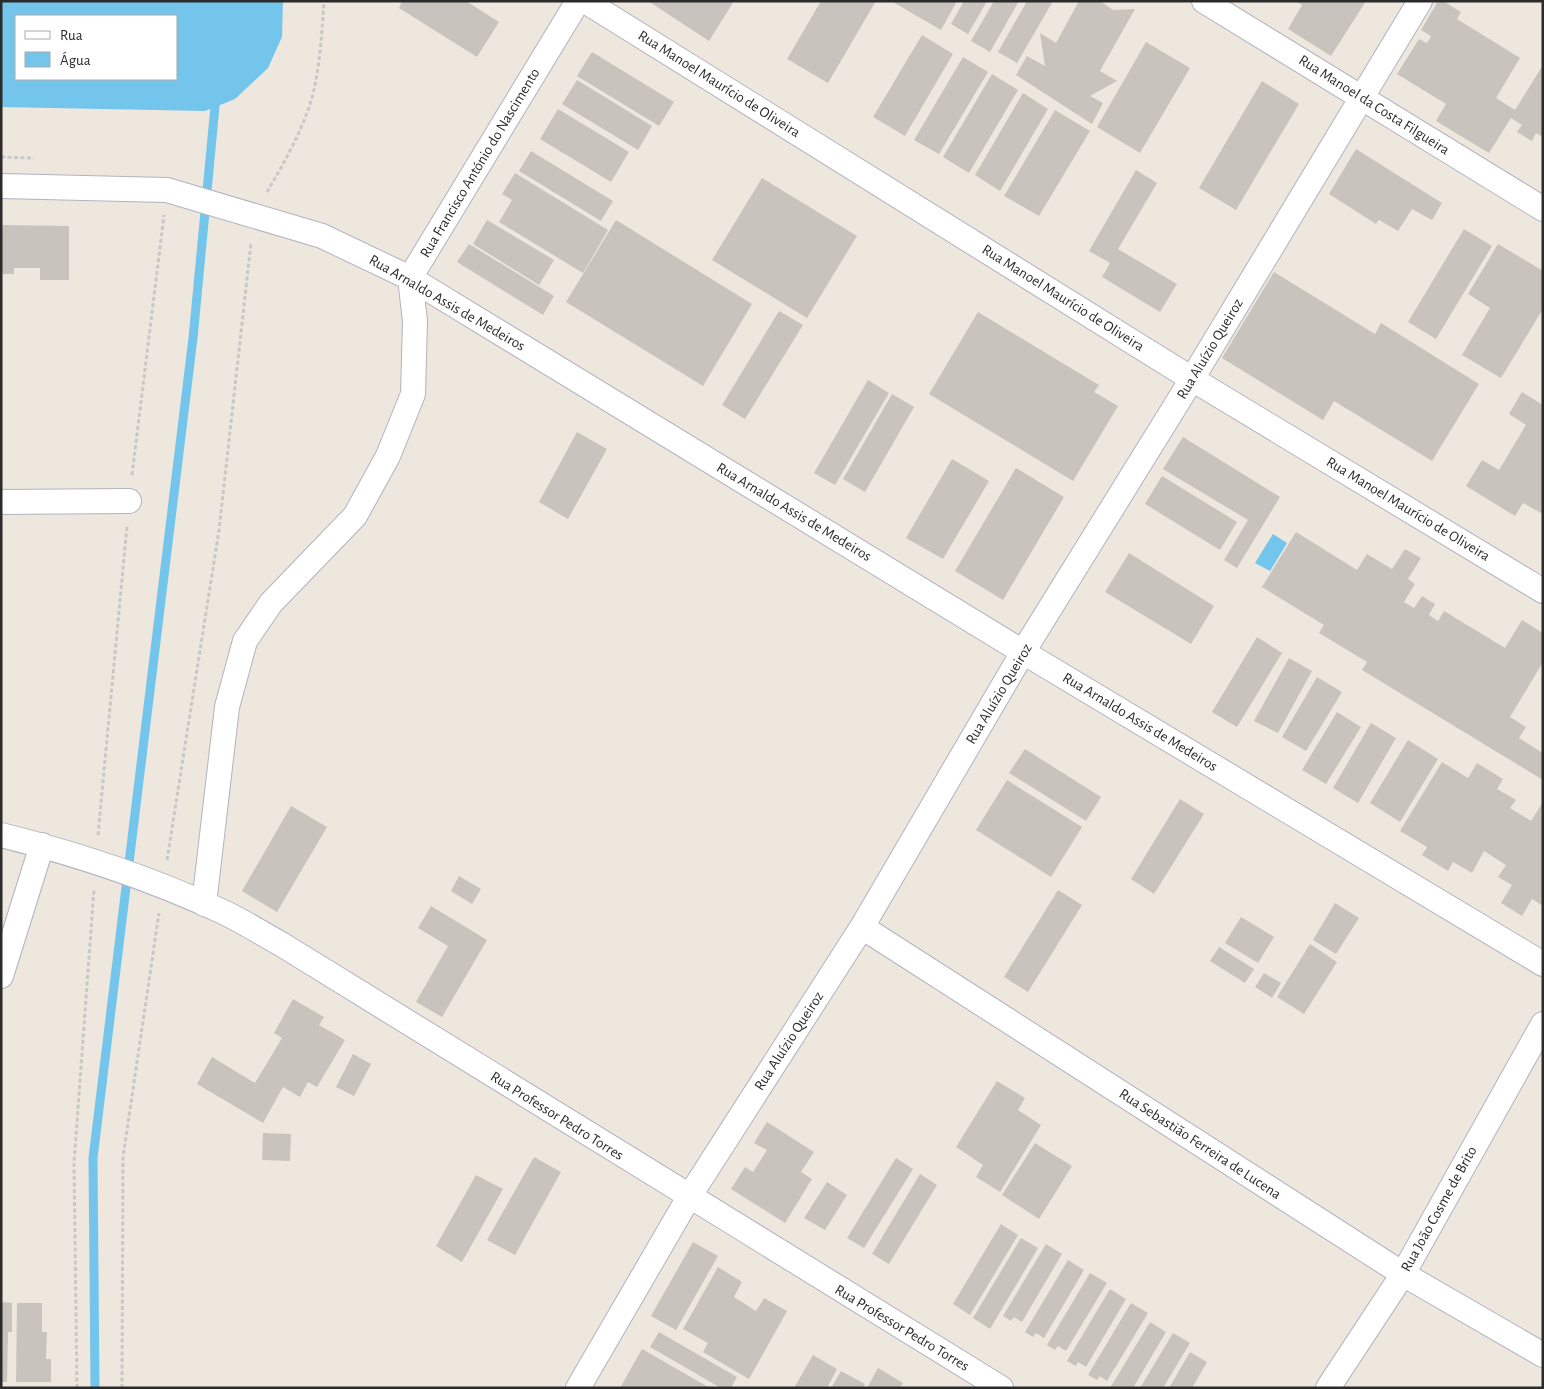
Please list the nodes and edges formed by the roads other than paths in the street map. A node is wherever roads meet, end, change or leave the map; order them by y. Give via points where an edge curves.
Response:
1 (578, 1) edge
2 (586, 1) edge
3 (1204, 1) edge
4 (1420, 1) edge
5 (1361, 96) junction
6 (1, 186) edge
7 (1543, 209) edge
8 (410, 278) junction
9 (1192, 379) junction
10 (129, 501) road end
11 (1, 502) edge
12 (1543, 591) edge
13 (1024, 652) junction
14 (1, 835) edge
15 (42, 845) junction
16 (204, 904) junction
17 (862, 927) junction
18 (1543, 964) edge
19 (1, 976) edge
20 (1543, 1024) edge
21 (689, 1197) junction
22 (1403, 1274) junction
23 (1543, 1355) edge
24 (578, 1388) edge
25 (1001, 1388) edge
26 (1328, 1388) edge

1 - 8 street, Rua Francisco António do Nascimento
2 - 9 street, Rua Manoel Maurício de Oliveira
3 - 5 street, Rua Manoel da Costa Filgueira
4 - 5 street, Rua Aluízio Queiroz
5 - 7 street, Rua Manoel da Costa Filgueira
5 - 9 street, Rua Aluízio Queiroz
6 - 8 street, Rua Arnaldo Assis de Medeiros via 173,191 322,236
8 - 13 street, Rua Arnaldo Assis de Medeiros
8 - 16 street via 415,321 413,394 388,456 354,516 271,604 245,641 227,707
9 - 12 street, Rua Manoel Maurício de Oliveira
9 - 13 street, Rua Aluízio Queiroz
10 - 11 street
13 - 17 street, Rua Aluízio Queiroz
13 - 18 street, Rua Arnaldo Assis de Medeiros
14 - 15 street, Rua Professor Pedro Torres
15 - 16 street, Rua Professor Pedro Torres via 160,884
15 - 19 street
16 - 21 street, Rua Professor Pedro Torres via 281,944
17 - 21 street, Rua Aluízio Queiroz
17 - 22 street, Rua Sebastião Ferreira de Lucena
20 - 22 street, Rua João Cosme de Brito
21 - 24 street, Rua Aluízio Queiroz
21 - 25 street, Rua Professor Pedro Torres
22 - 23 street, Rua Sebastião Ferreira de Lucena
22 - 26 street, Rua João Cosme de Brito

